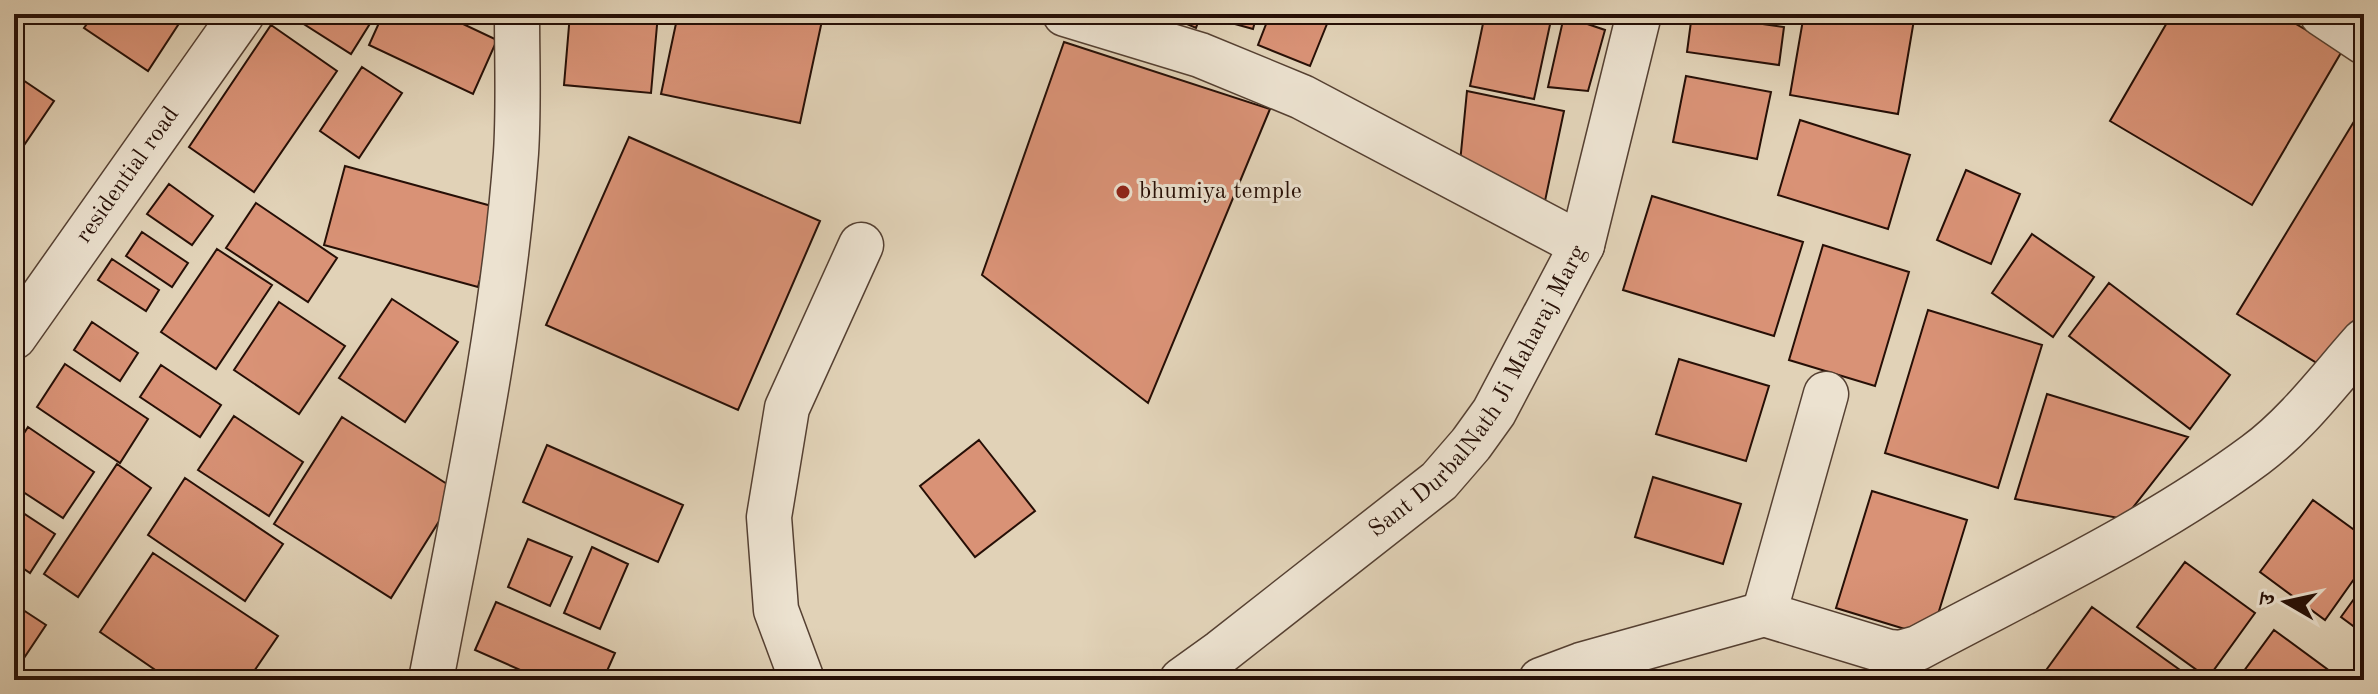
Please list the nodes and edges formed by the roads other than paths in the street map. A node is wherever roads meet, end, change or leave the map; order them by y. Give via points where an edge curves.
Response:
1 (242, 14) edge
2 (517, 14) edge
3 (1065, 14) edge
4 (1639, 14) edge
5 (2322, 14) edge
6 (2364, 42) edge
7 (861, 245) dead end
8 (1582, 245) junction
9 (14, 337) edge
10 (2364, 341) edge
11 (1826, 394) dead end
12 (1764, 614) junction
13 (431, 680) edge
14 (802, 680) edge
15 (1182, 680) edge
16 (1541, 680) edge

1 - 9 street, residential road
2 - 13 street via 516,152 504,266 482,416
3 - 8 street via 1200,55 1302,97
4 - 8 street, Sant DurbalNath Ji Maharaj Marg
5 - 6 street
7 - 14 street via 787,408 769,517 776,610
8 - 15 street, Sant DurbalNath Ji Maharaj Marg via 1494,412 1439,481
10 - 12 street via 2255,455 2157,521 1918,648 1889,652
11 - 12 street
12 - 16 street

